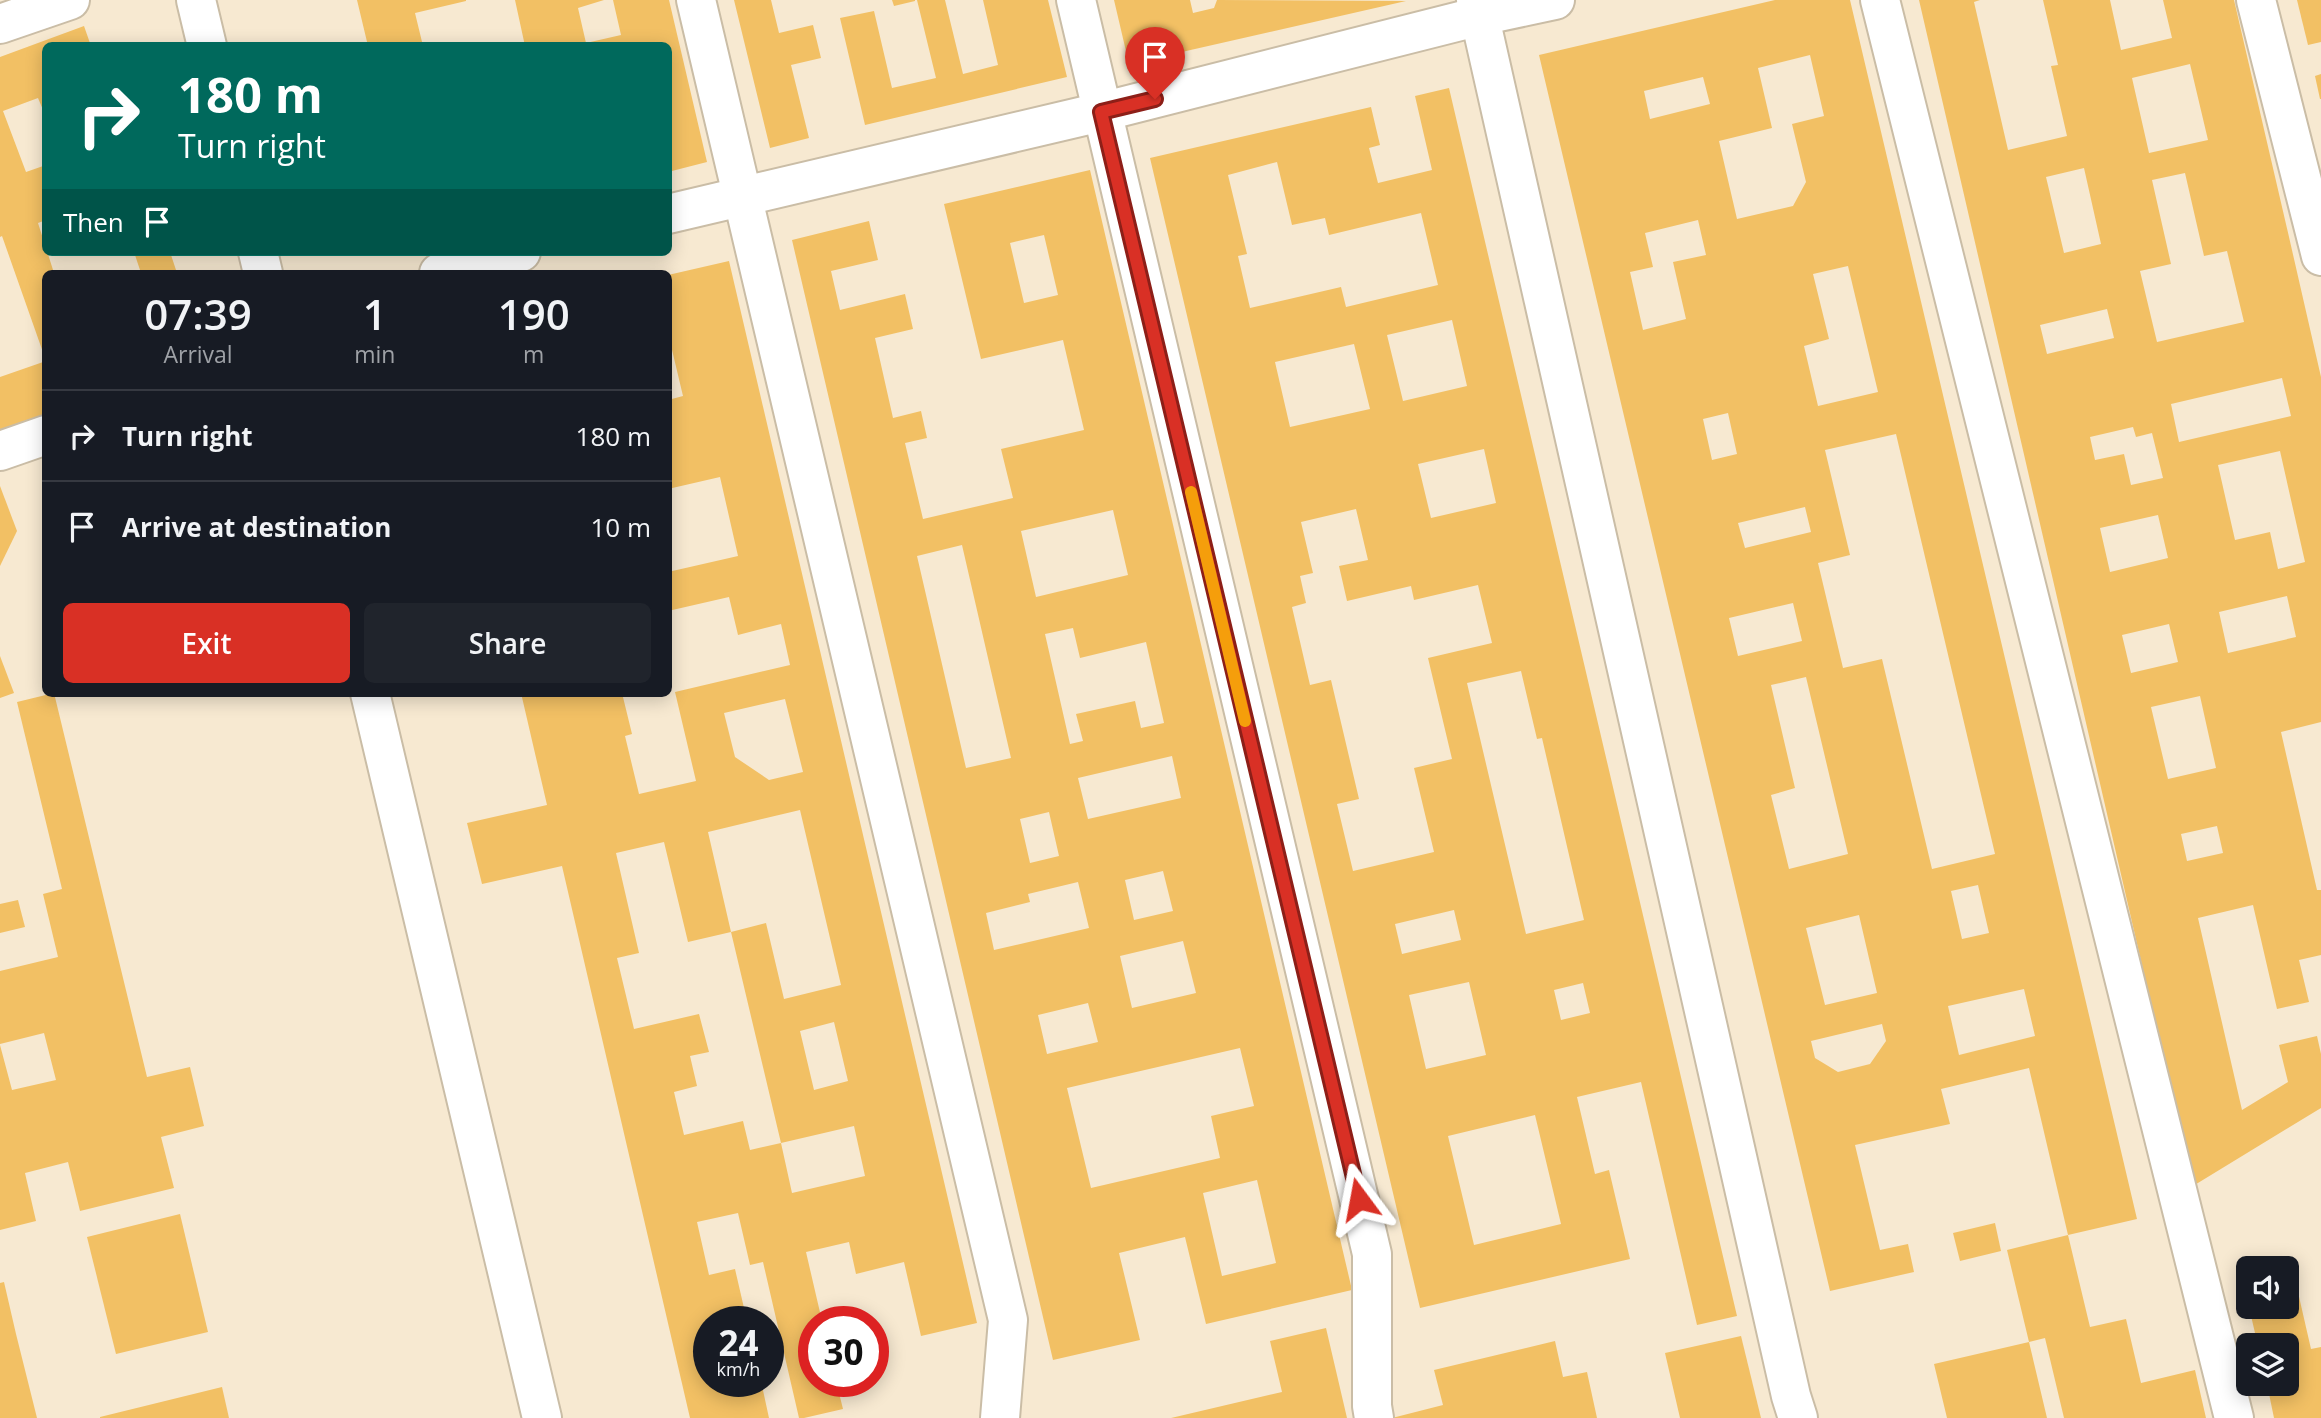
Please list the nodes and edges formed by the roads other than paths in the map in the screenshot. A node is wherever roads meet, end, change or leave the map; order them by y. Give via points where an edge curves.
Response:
1 (70, 0) edge
2 (196, 0) edge
3 (696, 0) edge
4 (1076, 0) edge
5 (1555, 0) edge
6 (1880, 0) edge
7 (2256, 0) edge
8 (1478, 8) edge
9 (0, 24) edge
10 (206, 42) edge
11 (1101, 112) junction
12 (741, 195) junction
13 (672, 213) edge
14 (505, 256) edge
15 (2321, 256) edge
16 (451, 270) edge
17 (42, 436) edge
18 (0, 451) edge
19 (371, 697) edge
20 (542, 1418) edge
21 (1000, 1418) edge
22 (1374, 1418) edge
23 (1798, 1418) edge
24 (2234, 1418) edge

1 - 9 street
2 - 10 street
3 - 12 street
4 - 11 street
5 - 8 street
6 - 24 street
7 - 15 street
8 - 11 street
8 - 23 street
11 - 12 street
11 - 22 street via 1372,1254
12 - 13 street
12 - 21 street via 1008,1320
14 - 16 street
17 - 18 street
19 - 20 street

